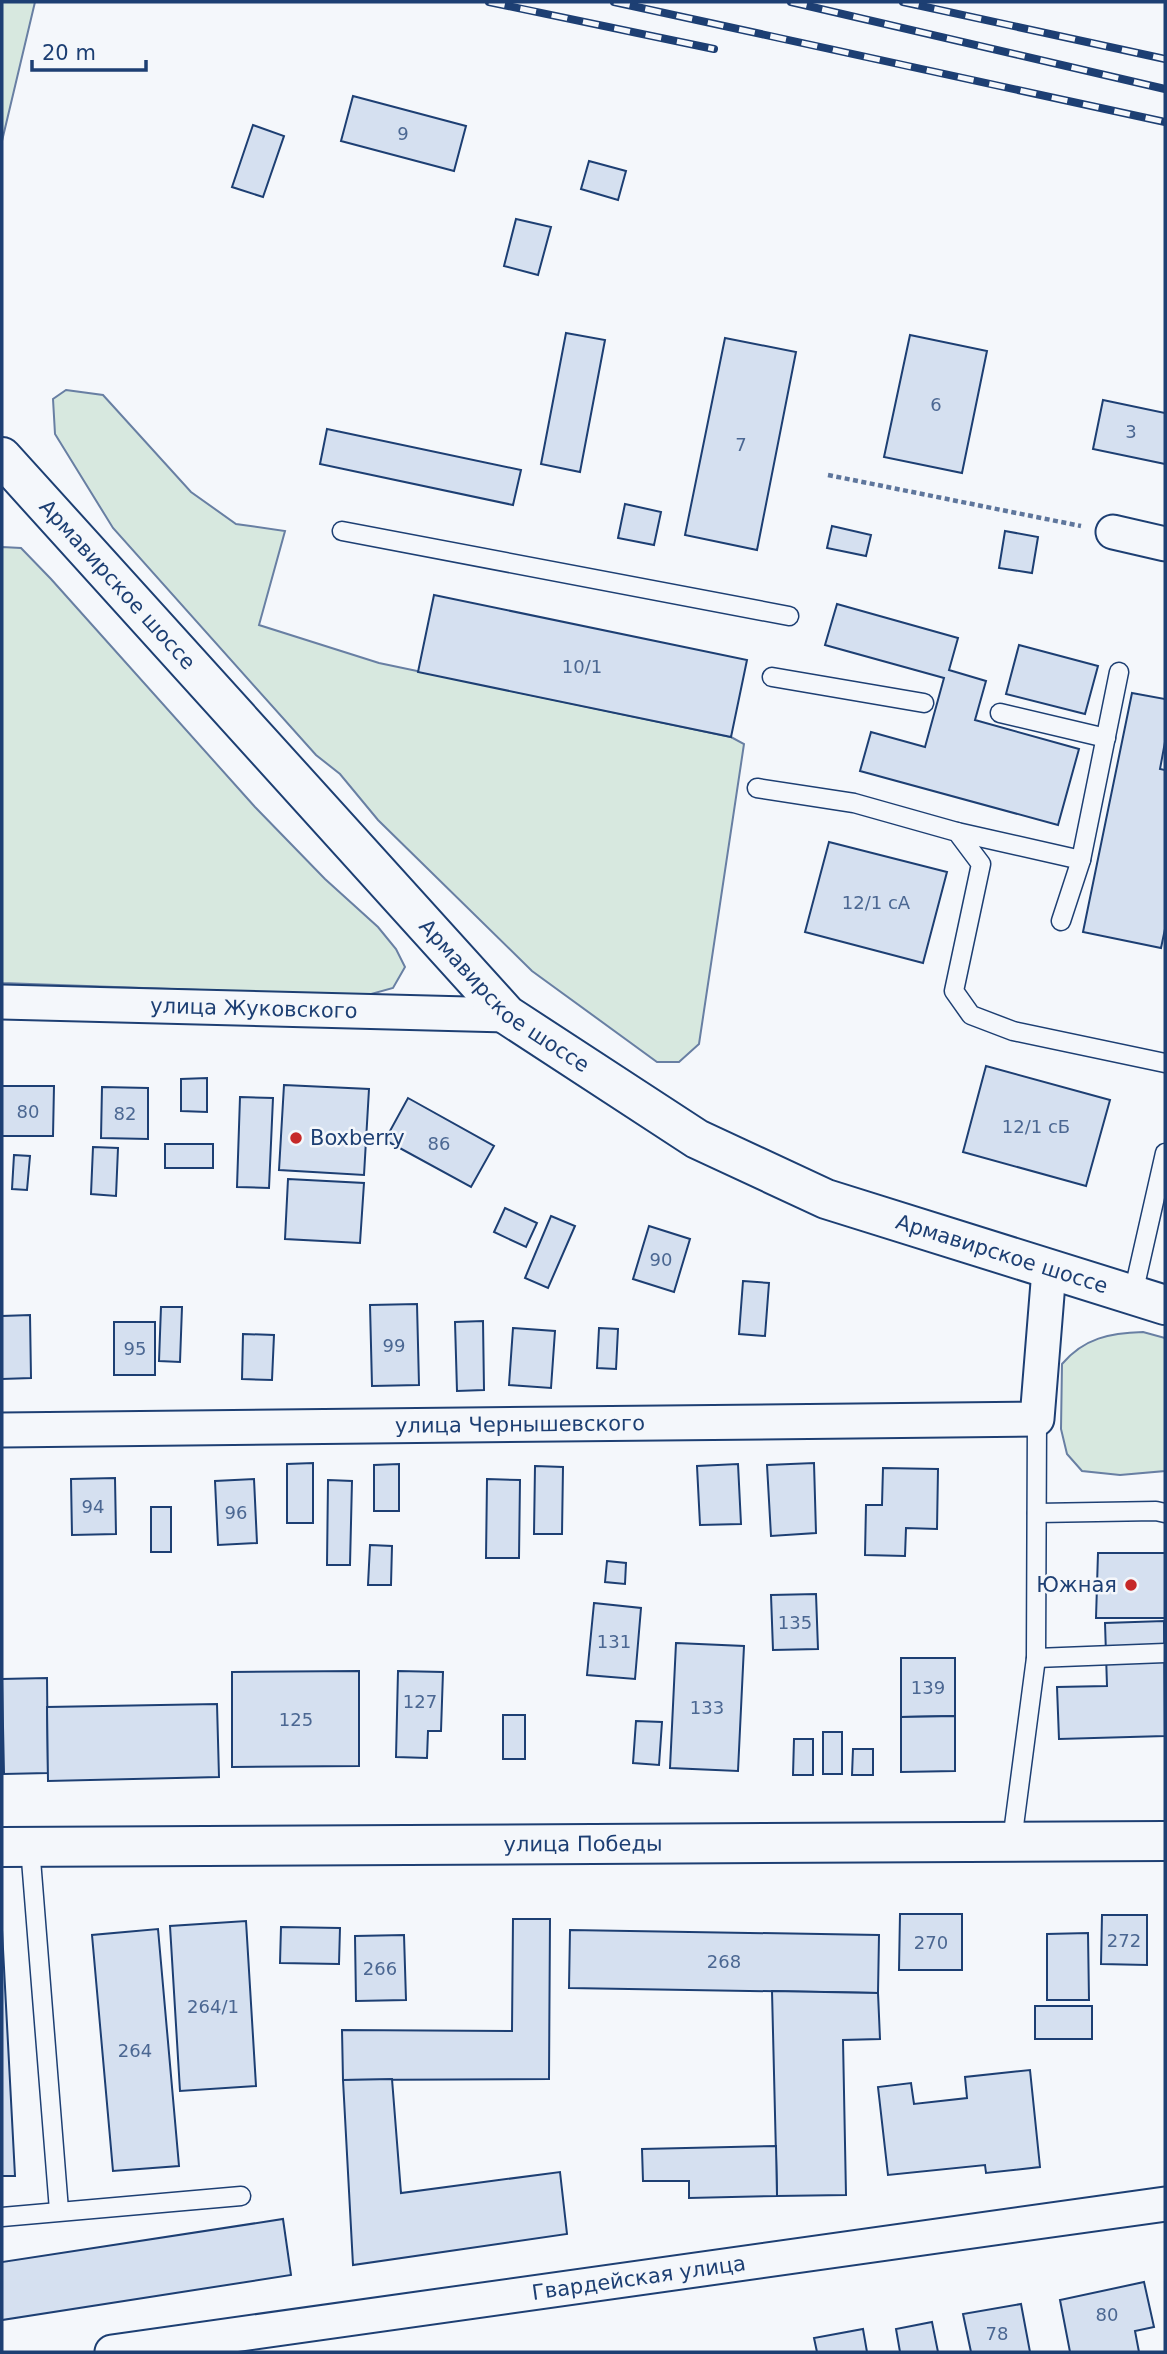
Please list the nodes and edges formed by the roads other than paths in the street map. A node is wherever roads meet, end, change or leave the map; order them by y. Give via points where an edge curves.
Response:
1 (2, 457) edge
2 (342, 531) dead end
3 (1113, 532) road end
4 (1165, 544) edge
5 (789, 616) dead end
6 (1119, 673) dead end
7 (772, 677) dead end
8 (924, 703) dead end
9 (1000, 713) dead end
10 (1106, 738) junction
11 (757, 788) dead end
12 (957, 832) junction
13 (1081, 860) junction
14 (1061, 921) dead end
15 (2, 1002) edge
16 (507, 1015) junction
17 (1165, 1063) edge
18 (1165, 1153) edge
19 (1049, 1269) junction
20 (1149, 1299) edge
21 (1037, 1419) junction
22 (2, 1430) edge
23 (1037, 1513) junction
24 (1165, 1513) edge
25 (1165, 1653) edge
26 (1037, 1658) junction
27 (1012, 1841) junction
28 (1165, 1842) edge
29 (16, 1847) edge
30 (242, 2196) dead end
31 (1165, 2204) edge
32 (59, 2210) junction
33 (2, 2217) edge
34 (112, 2352) edge

1 - 16 main road, Армавирское шоссе
2 - 5 lane
3 - 4 street
6 - 10 lane
7 - 8 lane
9 - 10 lane
10 - 13 lane
11 - 12 lane via 854,803
12 - 13 lane
12 - 17 lane via 981,864 954,991 971,1015 1013,1031
13 - 14 lane
15 - 16 street, улица Жуковского
16 - 19 main road, Армавирское шоссе via 697,1139 826,1199
18 - 20 lane
19 - 20 main road, Армавирское шоссе
19 - 21 street
21 - 22 street, улица Чернышевского
21 - 23 lane
23 - 24 lane
23 - 26 lane
25 - 26 lane
26 - 27 lane
27 - 28 main road, улица Победы
27 - 29 main road, улица Победы
29 - 32 lane
30 - 32 lane
31 - 34 street, Гвардейская улица
32 - 33 lane

